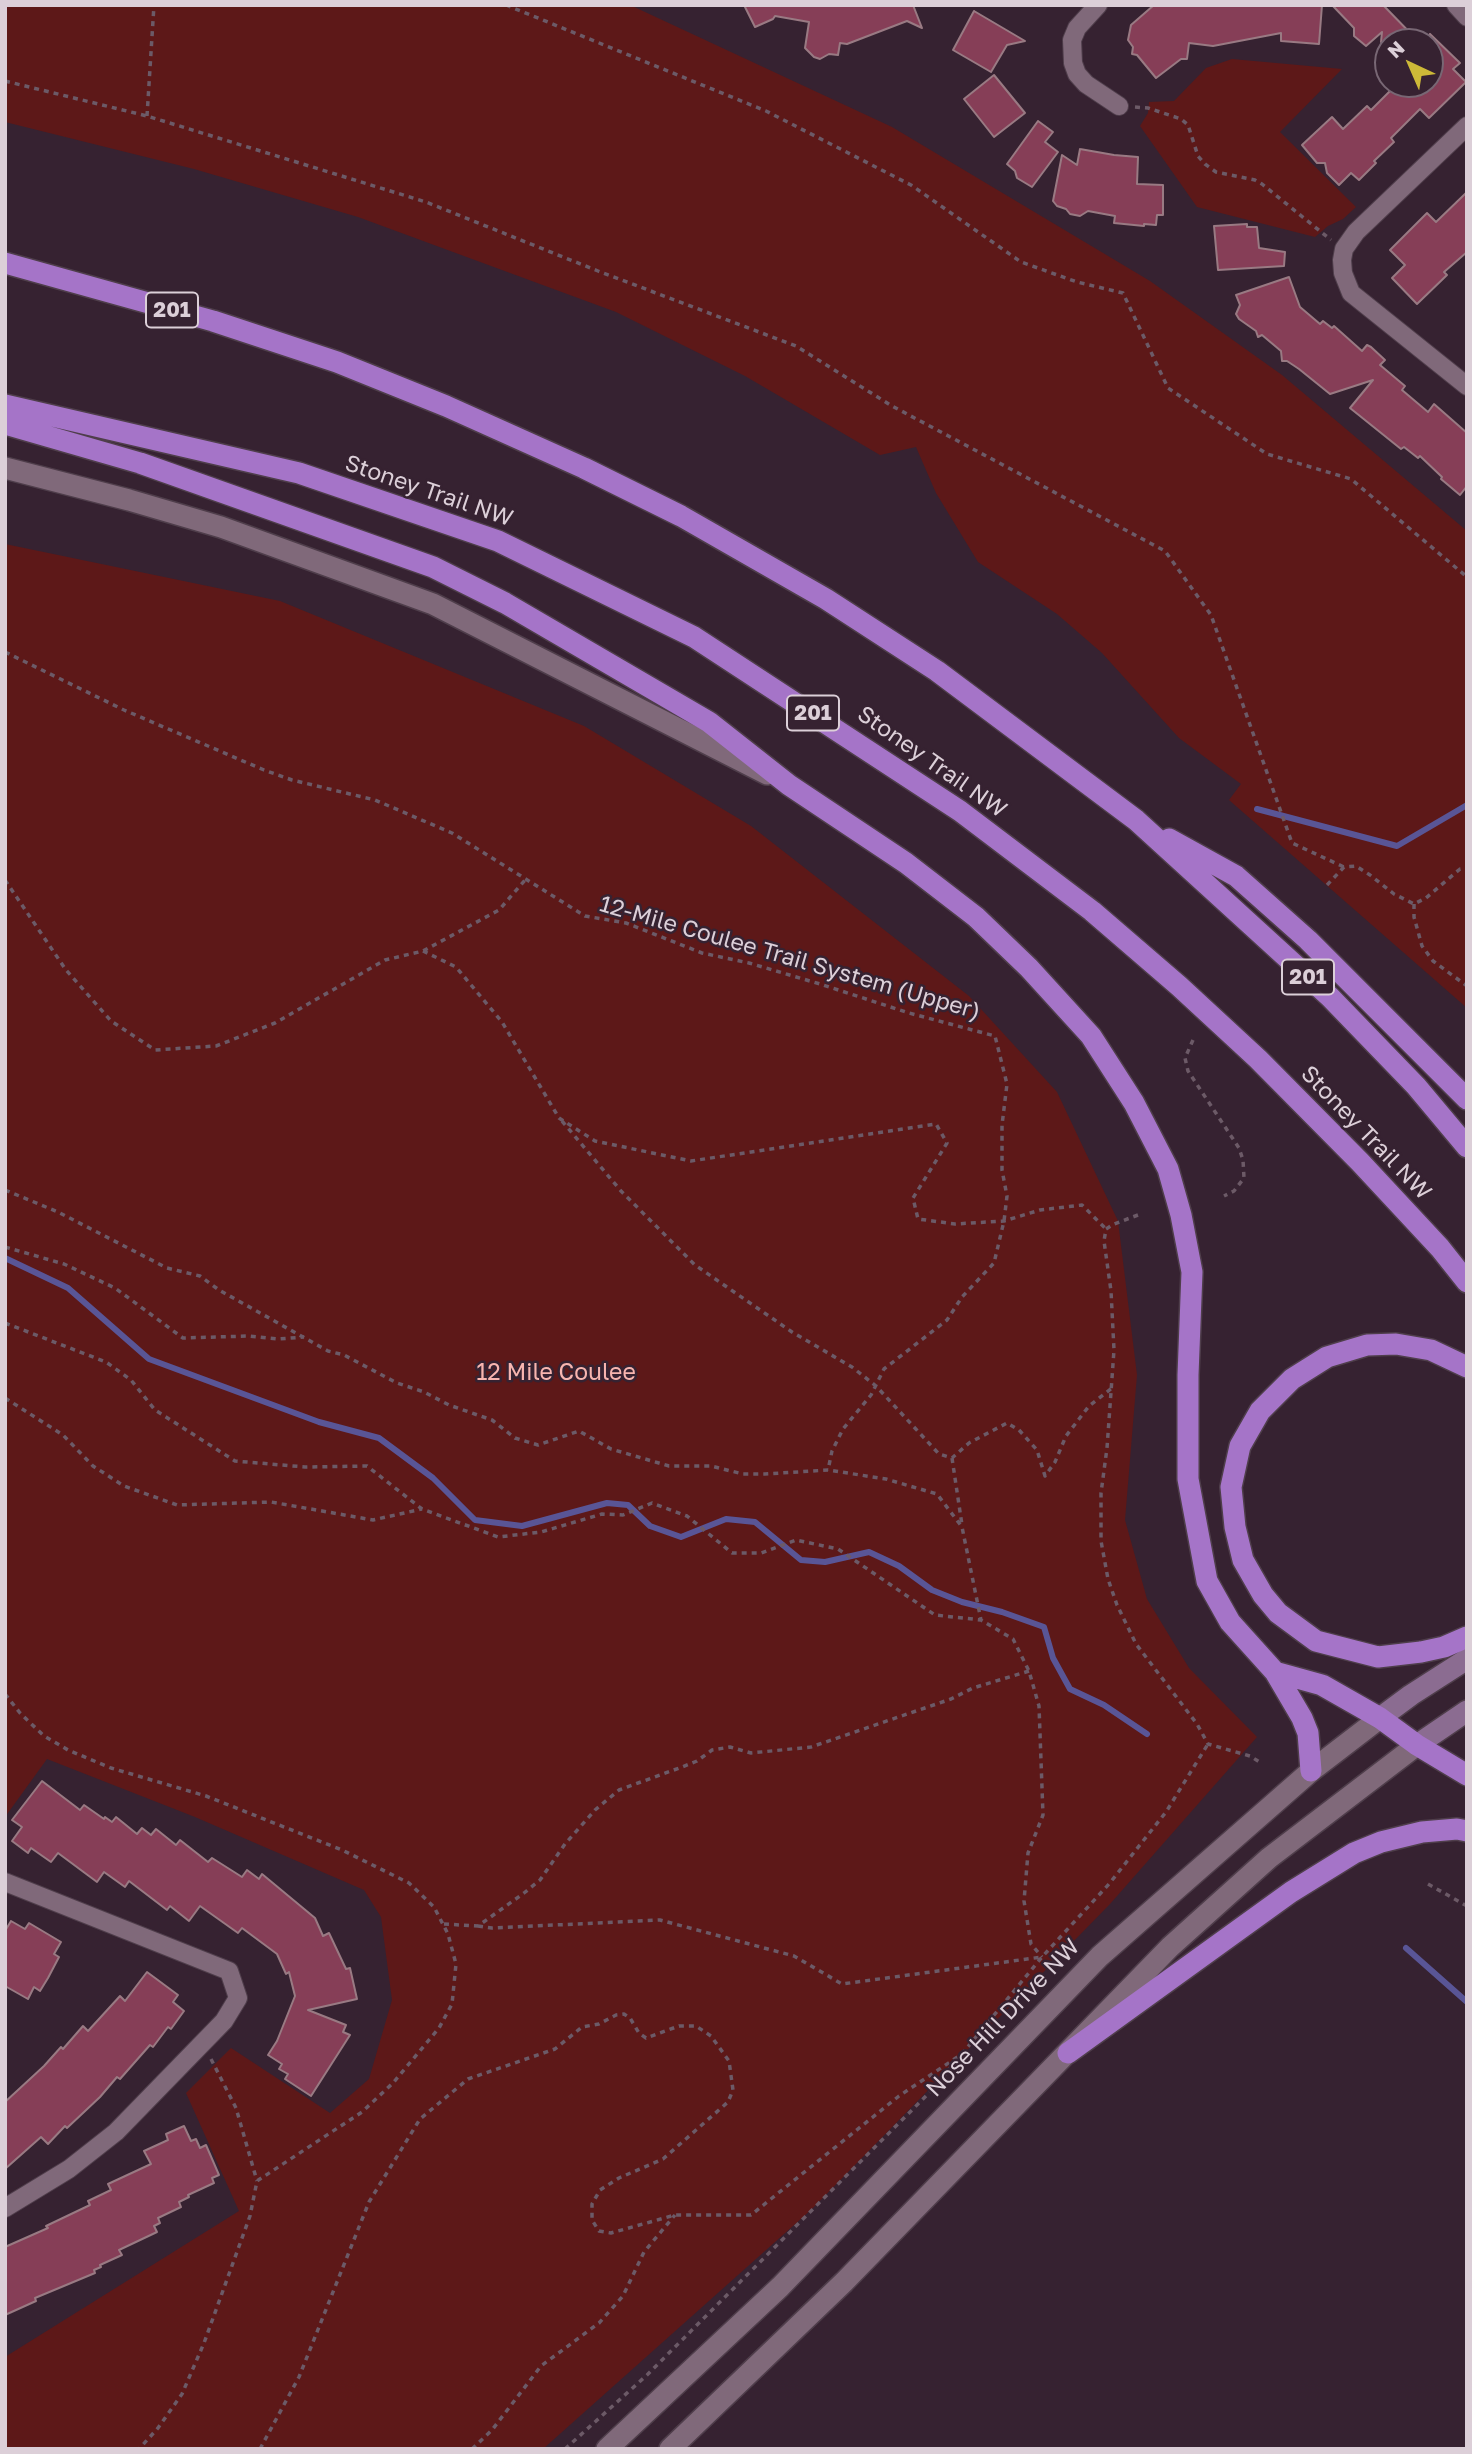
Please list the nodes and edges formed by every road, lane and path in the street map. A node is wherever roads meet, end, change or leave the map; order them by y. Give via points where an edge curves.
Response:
1 (154, 5) edge
2 (506, 5) edge
3 (1098, 5) edge
4 (1456, 5) edge
5 (1467, 16) edge
6 (5, 80) edge
7 (1119, 106) joint
8 (147, 116) junction
9 (1467, 125) edge
10 (1344, 249) junction
11 (5, 263) edge
12 (1467, 386) edge
13 (5, 405) edge
14 (5, 424) edge
15 (5, 468) edge
16 (1467, 578) edge
17 (5, 652) edge
18 (789, 785) junction
19 (1136, 820) junction
20 (1344, 867) junction
21 (1467, 868) edge
22 (526, 879) junction
23 (5, 880) edge
24 (1327, 885) dead end
25 (1414, 904) junction
26 (423, 951) junction
27 (1467, 986) edge
28 (1193, 1040) dead end
29 (1467, 1099) edge
30 (559, 1118) junction
31 (1467, 1147) edge
32 (5, 1190) edge
33 (1224, 1196) dead end
34 (1138, 1215) dead end
35 (1004, 1221) junction
36 (1106, 1229) junction
37 (5, 1247) edge
38 (1467, 1282) edge
39 (5, 1323) edge
40 (305, 1337) junction
41 (1467, 1367) edge
42 (876, 1386) junction
43 (1112, 1388) junction
44 (5, 1398) edge
45 (952, 1458) junction
46 (828, 1470) junction
47 (422, 1509) junction
48 (962, 1527) junction
49 (981, 1620) junction
50 (1467, 1637) edge
51 (1467, 1659) edge
52 (1029, 1671) junction
53 (1275, 1672) junction
54 (6, 1697) edge
55 (1467, 1711) edge
56 (1380, 1718) junction
57 (1208, 1744) junction
58 (1417, 1745) junction
59 (1261, 1763) dead end
60 (1311, 1771) junction
61 (1467, 1775) edge
62 (1467, 1831) edge
63 (5, 1882) edge
64 (1428, 1884) dead end
65 (1467, 1906) edge
66 (444, 1924) junction
67 (478, 1927) junction
68 (1042, 1956) junction
69 (202, 2045) junction
70 (1068, 2053) junction
71 (962, 2054) junction
72 (257, 2181) junction
73 (5, 2208) edge
74 (675, 2216) junction
75 (139, 2449) edge
76 (260, 2449) edge
77 (472, 2449) edge
78 (565, 2449) edge
79 (607, 2449) edge
80 (670, 2449) edge

1 - 8 path
2 - 16 path via 766,111 911,185 1021,262 1123,293 1168,388 1267,454 1351,479
3 - 7 street via 1077,28 1072,40 1073,63 1086,84
4 - 5 street
6 - 8 path
7 - 10 path via 1148,108 1181,119 1205,164 1216,172 1262,184
8 - 20 path via 426,202 796,345 892,406 1165,551 1211,615 1292,843
9 - 10 street
10 - 12 street via 1343,273 1351,293
11 - 19 highway, 201 via 213,321 337,362 584,468 681,516 826,599 937,671
13 - 38 highway, Stoney Trail NW / 201 via 299,473 498,541 694,637 960,811 1092,911 1258,1059 1360,1161
14 - 18 highway via 140,463 433,567 505,603 709,722
15 - 18 street via 221,527 433,604
17 - 22 path, 12-Mile Coulee Trail System (Upper) via 264,770 374,800 452,833
18 - 53 highway via 906,863 976,917 1091,1035 1134,1103 1168,1169 1192,1272 1188,1479 1208,1581 1230,1622
19 - 29 highway via 1236,876 1308,940
19 - 31 highway, 201 via 1330,997
20 - 24 path
20 - 25 path via 1356,866
21 - 25 path
22 - 26 path via 499,910
22 - 35 path, 12-Mile Coulee Trail System (Upper) via 585,916 626,923 702,953 995,1036 1007,1084 1002,1125 1007,1196
23 - 26 path via 66,970 93,1001 111,1021 155,1050 216,1046 275,1023 385,960
25 - 27 path via 1422,946 1433,961
26 - 30 path via 456,967 502,1022
28 - 33 path via 1185,1058 1188,1071 1243,1160 1244,1178
30 - 35 path via 595,1141 691,1161 936,1124 947,1143 913,1198 918,1219 955,1224
30 - 42 path via 621,1191 695,1265
32 - 40 path via 167,1268 200,1276
34 - 36 path
35 - 36 path via 1040,1210 1082,1205
35 - 42 path via 994,1263 947,1320 884,1369
36 - 43 path via 1113,1312
37 - 40 path via 64,1264 115,1288 183,1338
39 - 47 path via 106,1362 131,1380 155,1410 235,1461 367,1466
40 - 46 path via 328,1352 492,1420 515,1438 538,1445 579,1431 611,1449 669,1466 711,1466 743,1474
41 - 50 highway via 1431,1350 1396,1344 1367,1345 1327,1357 1292,1380 1260,1411 1240,1446 1231,1487 1243,1560 1262,1595 1316,1641 1378,1657 1444,1647
42 - 45 path via 939,1454
42 - 46 path via 843,1429
43 - 45 path via 1089,1406 1066,1436 1045,1476 1037,1450 1007,1423 969,1443
43 - 57 path via 1101,1493 1101,1541 1108,1579 1136,1644
44 - 47 path via 63,1435 93,1466 124,1486 177,1506 271,1502 373,1520
45 - 48 path
46 - 48 path via 886,1479 937,1494
47 - 49 path via 498,1537 541,1532 602,1514 623,1515 652,1503 687,1516 732,1553 761,1553 796,1540 838,1549 935,1615
48 - 49 path
49 - 52 path via 1013,1639
51 - 56 main road, Nose Hill Drive NW
52 - 67 path via 811,1747 751,1753 712,1750 697,1761 619,1790 565,1844 540,1880
52 - 68 path via 1039,1706 1043,1815 1028,1853 1024,1901 1031,1944
53 - 56 highway via 1322,1685
53 - 60 highway via 1308,1733
54 - 66 path via 44,1736 68,1750 111,1769 206,1796 380,1867 421,1893
55 - 58 main road
56 - 58 highway
56 - 60 street, Nose Hill Drive NW
57 - 59 path
57 - 68 path via 1166,1812 1109,1884
58 - 61 highway
58 - 70 street via 1269,1858 1170,1947
60 - 79 street, Nose Hill Drive NW via 1100,1956 780,2287
62 - 70 highway via 1422,1832 1354,1853 1291,1892
63 - 69 street via 229,1971 239,1998
64 - 65 path
66 - 67 path
66 - 72 path via 456,1978 452,2004 439,2028 362,2112
67 - 68 path via 660,1920 794,1956 842,1984
68 - 71 path
69 - 72 path via 236,2108
69 - 73 street via 116,2132 69,2169
70 - 80 street via 844,2282
71 - 74 path via 899,2096 751,2215
71 - 78 path via 933,2089 647,2375
72 - 75 path via 250,2216 182,2394
74 - 76 path via 611,2233 599,2231 592,2220 592,2204 600,2190 663,2159 728,2102 733,2090 729,2061 696,2026 679,2026 646,2038 630,2018 616,2015 582,2027 555,2049 468,2079 419,2119 369,2203 299,2377
74 - 77 path via 644,2252 623,2296 599,2323 541,2366

